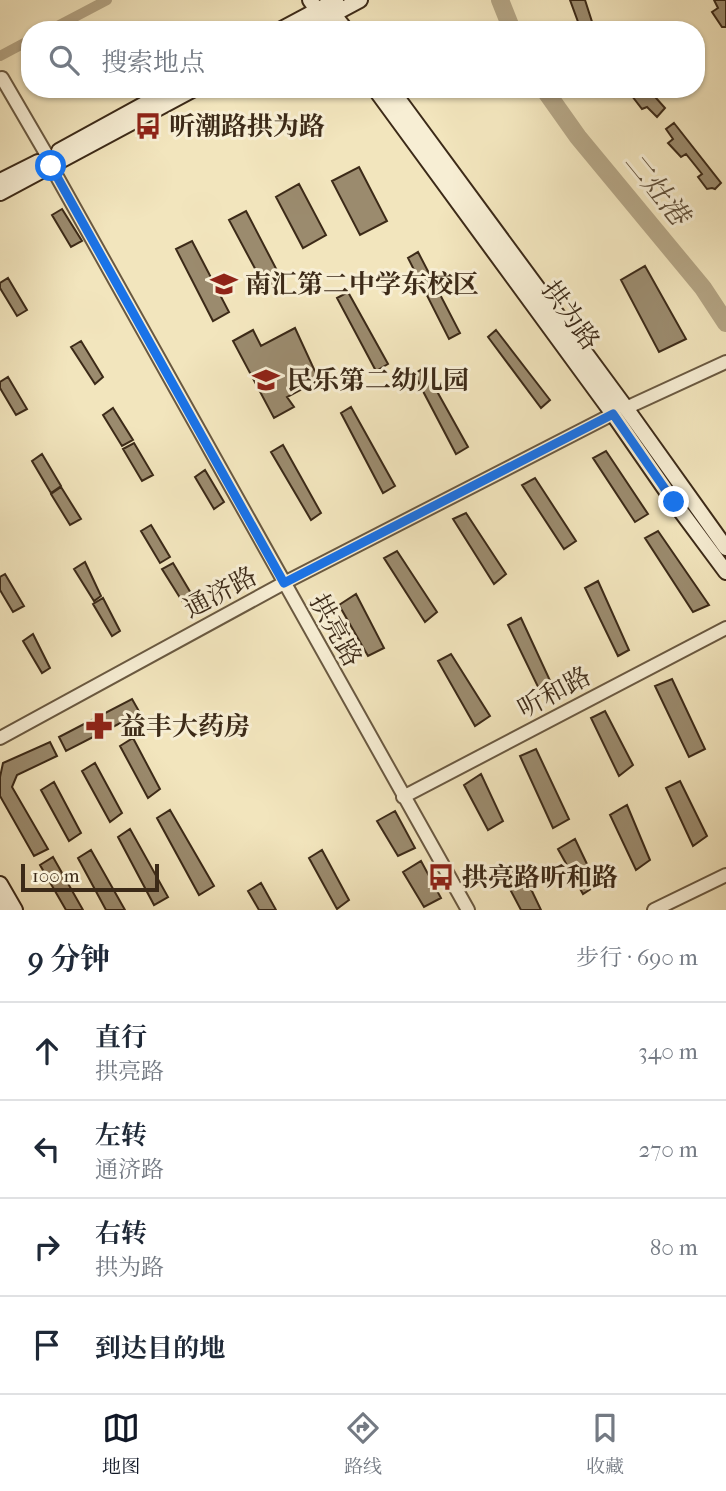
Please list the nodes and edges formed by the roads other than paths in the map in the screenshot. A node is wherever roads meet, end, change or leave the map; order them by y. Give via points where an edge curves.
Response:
1 (360, 0) edge
2 (325, 10) edge
3 (300, 21) edge
4 (2, 78) dead end
5 (157, 98) edge
6 (176, 98) edge
7 (382, 98) edge
8 (397, 98) edge
9 (49, 162) junction
10 (0, 181) edge
11 (0, 193) edge
12 (725, 362) edge
13 (620, 411) junction
14 (726, 548) edge
15 (726, 572) edge
16 (284, 583) junction
17 (726, 628) edge
18 (0, 738) edge
19 (403, 797) junction
20 (726, 874) edge
21 (0, 884) edge
22 (0, 905) edge
23 (3, 910) edge
24 (15, 910) edge
25 (468, 910) edge
26 (654, 910) edge

1 - 2 main road
2 - 3 main road
4 - 9 street, 拱亮路
5 - 9 main road
6 - 9 main road
7 - 13 main road, 拱为路
8 - 13 main road, 拱为路
9 - 10 main road
9 - 11 main road
9 - 16 street, 拱亮路
12 - 13 street, 通济路
13 - 14 main road, 拱为路
13 - 15 main road, 拱为路 via 674,502
13 - 16 street, 通济路
16 - 18 street, 通济路
16 - 19 street, 拱亮路
17 - 19 street, 听和路
19 - 25 street, 拱亮路
20 - 26 street
21 - 24 main road
22 - 23 main road

